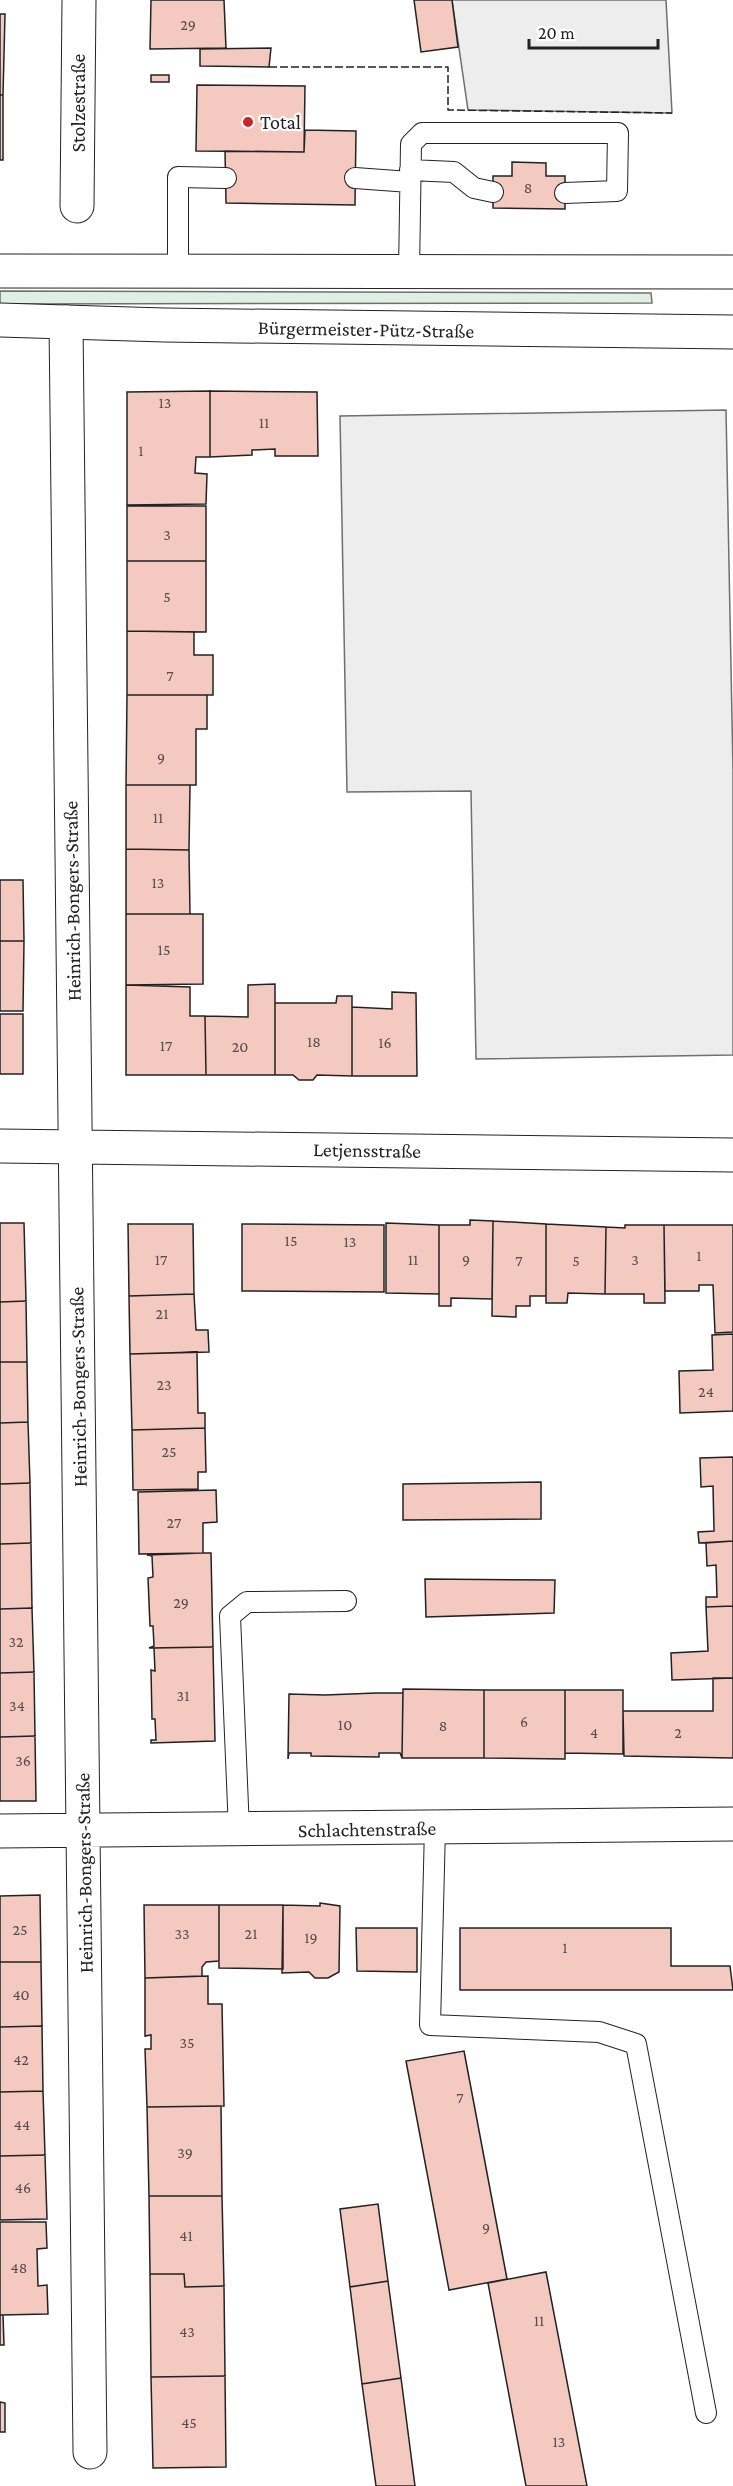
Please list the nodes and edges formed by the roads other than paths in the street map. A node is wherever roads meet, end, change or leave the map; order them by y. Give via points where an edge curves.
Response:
1 (79, 0) edge
2 (410, 176) junction
3 (226, 177) dead end
4 (355, 178) dead end
5 (493, 192) dead end
6 (565, 193) dead end
7 (77, 206) dead end
8 (178, 271) junction
9 (0, 272) edge
10 (733, 272) edge
11 (410, 273) junction
12 (0, 320) edge
13 (66, 322) junction
14 (733, 332) edge
15 (0, 1146) edge
16 (75, 1147) junction
17 (733, 1155) edge
18 (346, 1601) dead end
19 (733, 1824) edge
20 (435, 1828) junction
21 (239, 1830) junction
22 (0, 1832) edge
23 (83, 1832) junction
24 (706, 2413) dead end
25 (90, 2451) dead end

1 - 7 street, Stolzestraße
2 - 4 lane
2 - 5 lane via 454,172 474,188
2 - 6 lane via 411,144 422,133 618,133 617,191
2 - 11 lane
3 - 8 lane via 178,177
8 - 9 street
8 - 11 street
10 - 11 street
12 - 13 street, Bürgermeister-Pütz-Straße
13 - 14 street, Bürgermeister-Pütz-Straße
13 - 16 street, Heinrich-Bongers-Straße
15 - 16 street, Letjensstraße
16 - 17 street, Letjensstraße
16 - 23 street, Heinrich-Bongers-Straße
18 - 21 lane via 247,1602 230,1616
19 - 20 street, Schlachtenstraße
20 - 21 street, Schlachtenstraße
20 - 24 lane via 430,2025 598,2032 636,2044
21 - 23 street, Schlachtenstraße
22 - 23 street, Schlachtenstraße
23 - 25 street, Heinrich-Bongers-Straße

